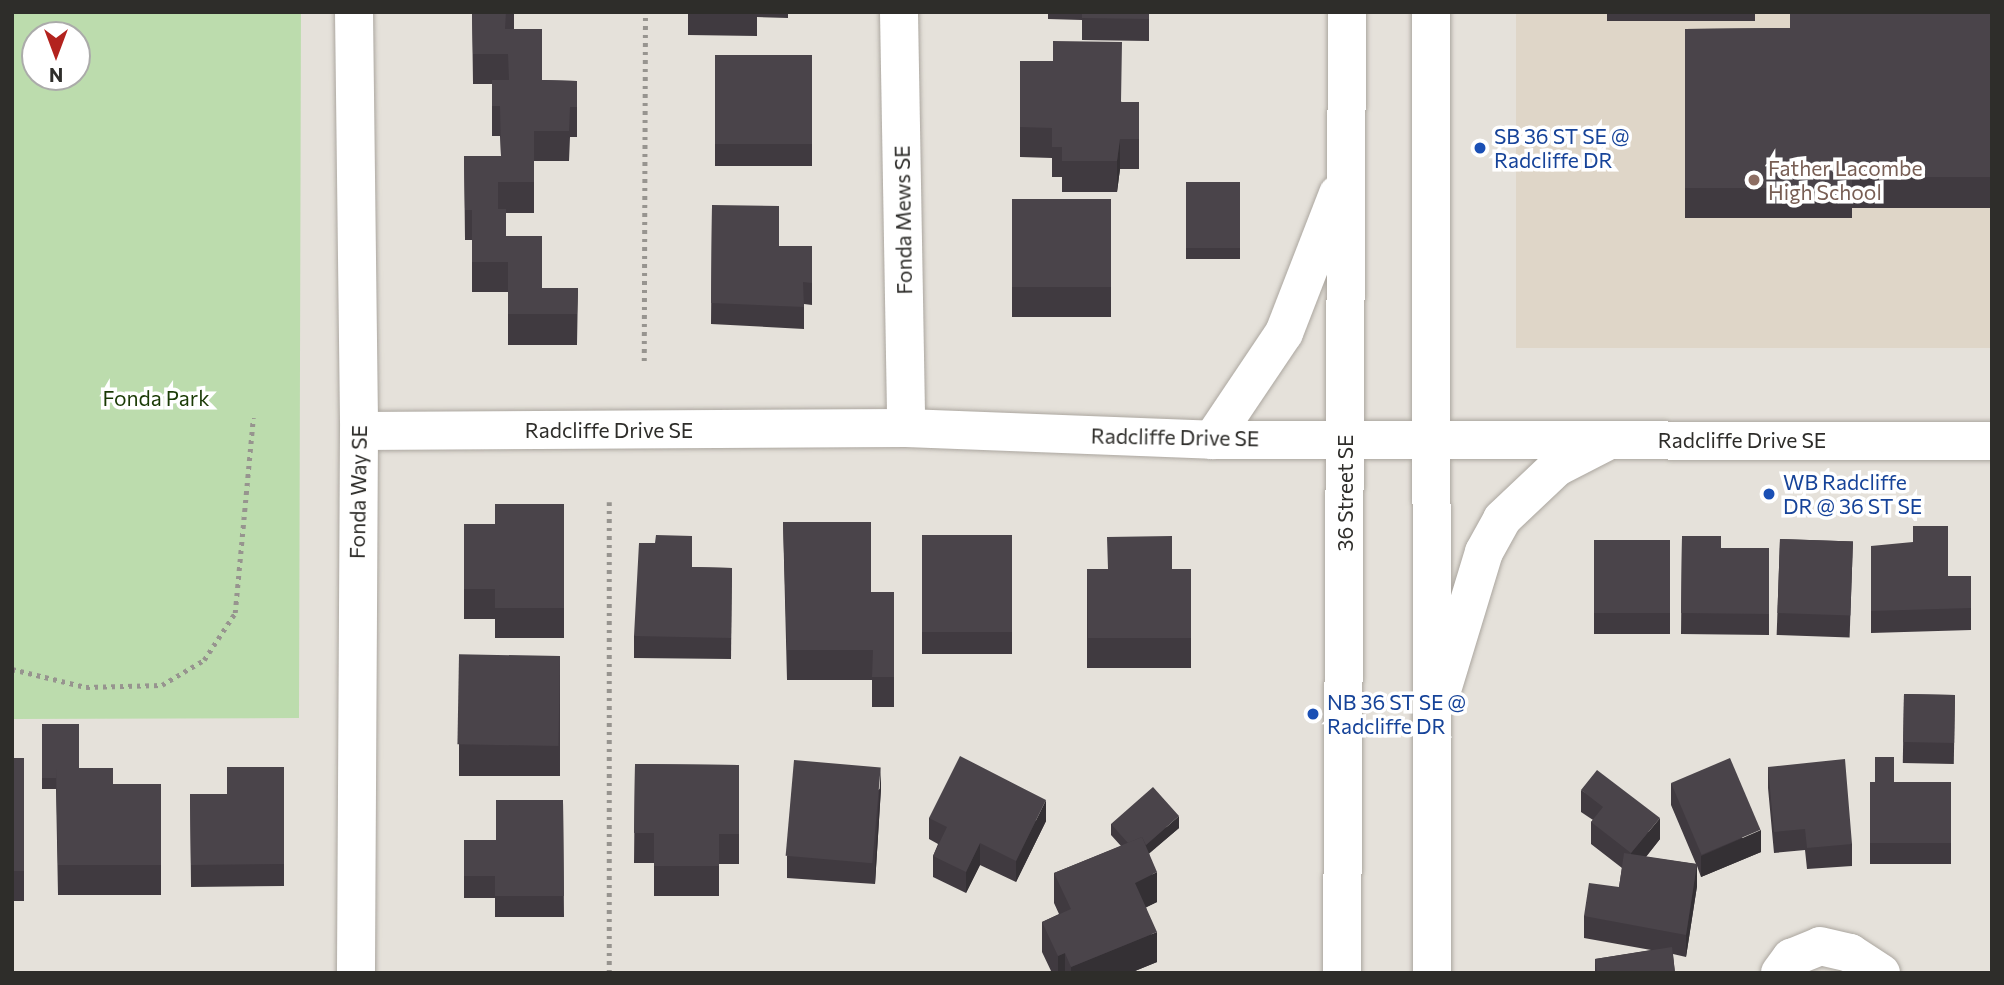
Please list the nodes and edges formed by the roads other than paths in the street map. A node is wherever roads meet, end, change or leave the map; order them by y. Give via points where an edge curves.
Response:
1 (354, 12) edge
2 (899, 12) edge
3 (1347, 12) edge
4 (1431, 12) edge
5 (1347, 173) junction
6 (906, 428) junction
7 (359, 432) junction
8 (1212, 440) junction
9 (1346, 440) junction
10 (1431, 440) junction
11 (1610, 440) junction
12 (1992, 441) edge
13 (1432, 726) junction
14 (356, 973) edge
15 (1342, 973) edge
16 (1432, 973) edge
17 (1780, 973) edge
18 (1881, 973) edge

1 - 7 street, Fonda Way SE
2 - 6 street, Fonda Mews SE
3 - 5 street, 36 Street SE
4 - 10 street
5 - 8 street via 1284,333
5 - 9 street, 36 Street SE
6 - 7 street, Radcliffe Drive SE
6 - 8 street, Radcliffe Drive SE
7 - 14 street, Fonda Way SE
8 - 9 street, Radcliffe Drive SE
9 - 10 street, Radcliffe Drive SE
9 - 15 street, 36 Street SE
10 - 11 street, Radcliffe Drive SE
10 - 13 street
11 - 12 street, Radcliffe Drive SE
11 - 13 street via 1557,467 1502,519 1484,552
13 - 16 street
17 - 18 street via 1791,958 1819,946 1850,953

